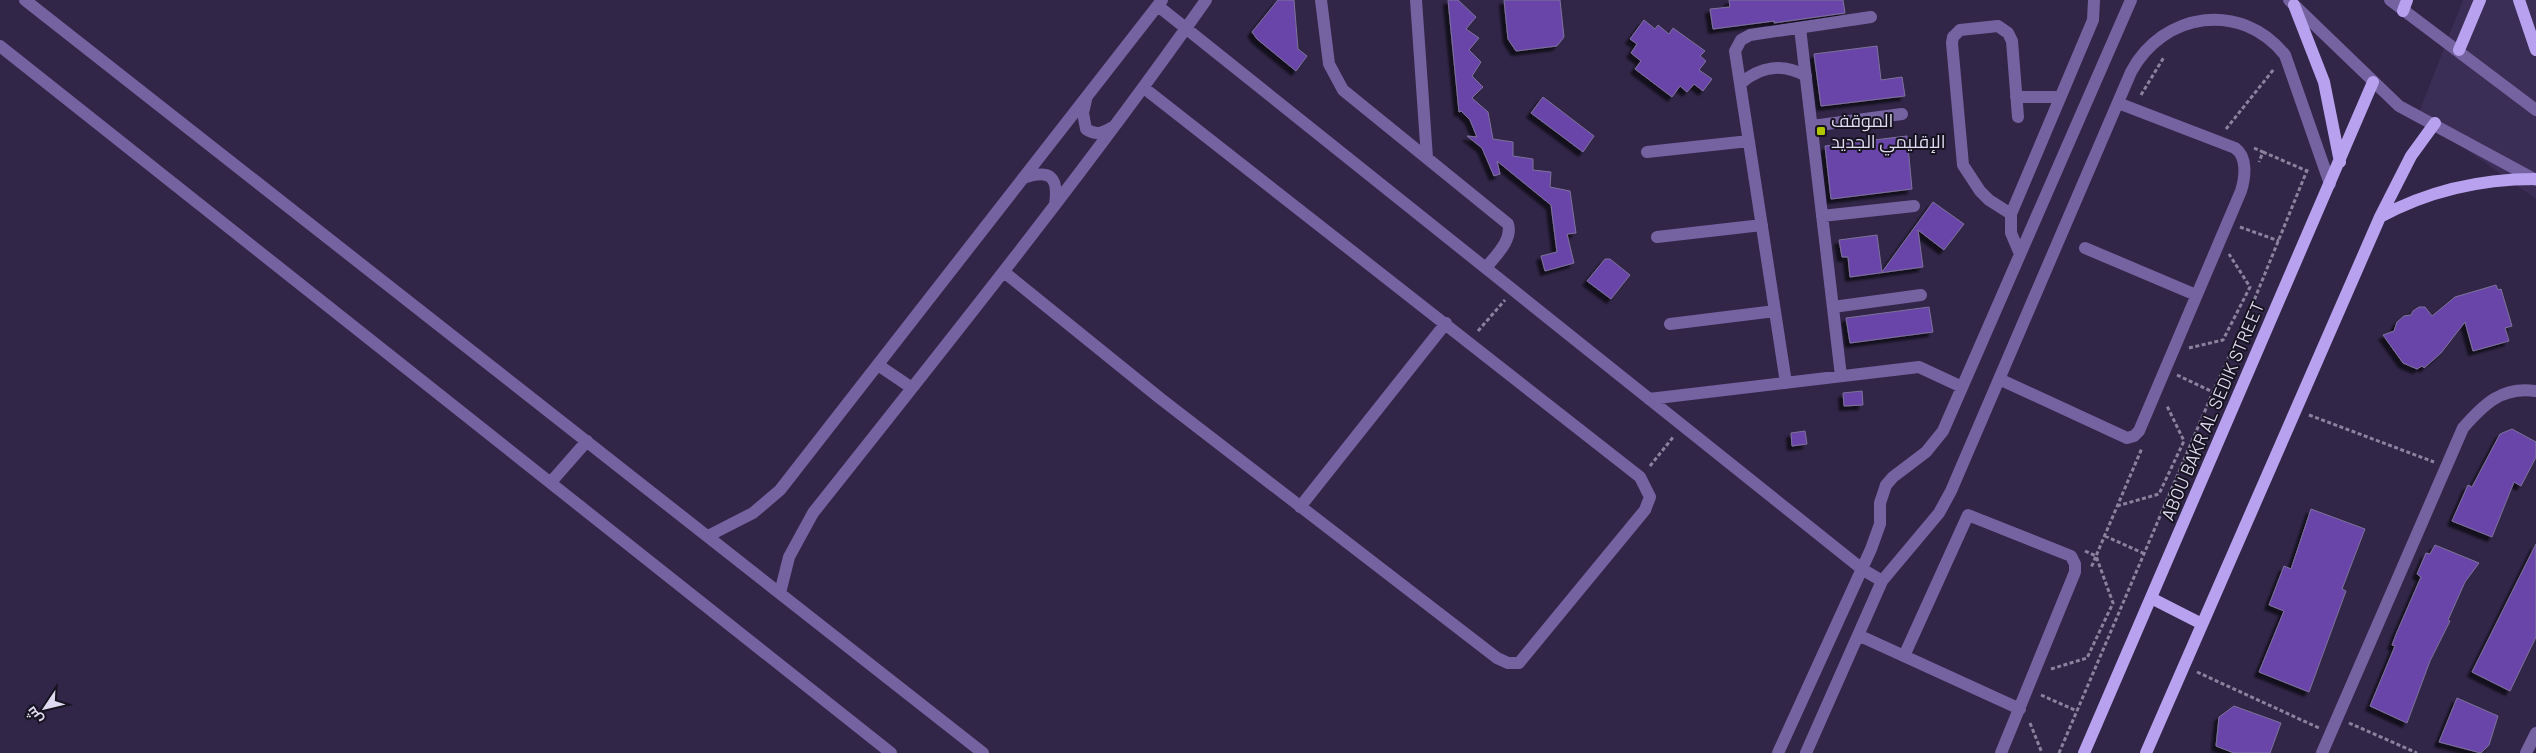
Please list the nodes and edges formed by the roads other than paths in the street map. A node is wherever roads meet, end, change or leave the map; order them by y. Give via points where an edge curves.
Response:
1 (26, 0) edge
2 (1206, 0) edge
3 (1321, 0) edge
4 (1416, 0) edge
5 (2094, 0) edge
6 (2131, 0) edge
7 (2390, 0) edge
8 (2480, 0) edge
9 (2519, 0) edge
10 (2291, 2) edge
11 (1160, 3) edge
12 (2405, 5) edge
13 (1871, 17) dead end
14 (1186, 28) junction
15 (1800, 28) junction
16 (0, 46) edge
17 (2459, 50) junction
18 (2536, 50) edge
19 (1806, 76) junction
20 (2373, 82) junction
21 (1740, 84) junction
22 (1144, 88) junction
23 (2060, 96) junction
24 (1086, 97) junction
25 (2016, 97) junction
26 (2118, 103) junction
27 (2536, 110) edge
28 (1902, 114) dead end
29 (2018, 117) dead end
30 (2435, 123) junction
31 (1812, 126) junction
32 (1114, 127) junction
33 (1749, 141) junction
34 (1647, 152) dead end
35 (1427, 158) junction
36 (2340, 163) junction
37 (1023, 178) junction
38 (2536, 180) edge
39 (2330, 184) junction
40 (1055, 205) junction
41 (1914, 206) dead end
42 (2011, 214) junction
43 (1822, 216) junction
44 (2380, 217) junction
45 (1762, 225) junction
46 (1658, 237) dead end
47 (2085, 248) dead end
48 (2020, 254) junction
49 (1486, 268) junction
50 (1004, 272) junction
51 (1921, 295) dead end
52 (2196, 295) junction
53 (1833, 307) junction
54 (1775, 312) junction
55 (1446, 323) junction
56 (1670, 324) dead end
57 (878, 365) junction
58 (1841, 376) junction
59 (2000, 379) junction
60 (1786, 383) junction
61 (1962, 387) junction
62 (912, 388) junction
63 (2536, 391) edge
64 (1650, 399) junction
65 (587, 441) junction
66 (551, 482) junction
67 (1300, 506) junction
68 (708, 536) junction
69 (1862, 569) junction
70 (1882, 581) junction
71 (780, 593) junction
72 (2151, 598) junction
73 (2202, 624) junction
74 (1858, 635) junction
75 (1904, 656) junction
76 (2020, 709) junction
77 (2536, 733) edge
78 (891, 753) edge
79 (983, 753) edge
80 (1778, 753) edge
81 (1806, 753) edge
82 (2001, 753) edge
83 (2084, 753) edge
84 (2146, 753) edge
85 (2322, 753) edge
86 (2526, 753) edge

1 - 65 street
2 - 14 street
3 - 35 street via 1327,54 1337,82 1349,97
4 - 35 street
5 - 23 street via 2093,20
6 - 48 street
7 - 12 street
8 - 17 main road
9 - 18 main road
10 - 20 street
10 - 36 main road via 2324,82
11 - 14 street
11 - 24 street
12 - 17 street
13 - 15 street
14 - 22 street
14 - 49 street
15 - 19 street
15 - 21 street via 1750,35 1741,40 1735,51
16 - 66 street
17 - 27 street
19 - 21 street via 1787,68 1772,68 1757,72
19 - 31 street
20 - 30 street via 2398,106
20 - 36 main road, ABOU BAKR AL SEDIK STREET
21 - 33 street
22 - 32 street
22 - 55 street
23 - 25 street
23 - 42 street
24 - 32 street via 1083,113 1086,129 1101,134
24 - 37 street
25 - 29 street
25 - 42 street via 2012,41 2008,33 1998,26 1964,28 1956,32 1952,42 1963,166 1980,191
26 - 39 street via 2138,58 2159,36 2172,28 2217,18 2247,25 2270,38 2284,55
26 - 52 street via 2234,148 2241,155 2244,177 2241,191
26 - 59 street
28 - 31 street
30 - 38 street
30 - 44 main road via 2411,156
31 - 43 street
32 - 40 street
33 - 34 street
33 - 45 street
35 - 49 street via 1508,224 1507,240
36 - 39 main road, ABOU BAKR AL SEDIK STREET
37 - 40 street via 1036,174 1051,177 1056,182
37 - 57 street
38 - 44 main road via 2509,179 2453,188
39 - 72 main road, ABOU BAKR AL SEDIK STREET
40 - 50 street
41 - 43 street
42 - 48 street via 2011,233
43 - 53 street
44 - 73 main road
45 - 46 street
45 - 54 street
47 - 52 street
48 - 61 street
49 - 64 street
50 - 62 street
50 - 67 street
51 - 53 street
52 - 59 street via 2139,431 2134,436 2128,438
53 - 58 street
54 - 56 street
54 - 60 street
55 - 67 street
55 - 67 street via 1640,477 1650,497 1645,510 1519,663 1508,664
57 - 62 street
57 - 68 street via 780,490 753,513
58 - 60 street
58 - 61 street via 1919,367
59 - 70 street via 1943,507
60 - 64 street
61 - 69 street via 1935,442 1886,485 1880,503 1877,535
62 - 71 street via 804,526 789,556
63 - 85 street via 2506,392 2491,399 2463,428
64 - 69 street
65 - 66 street
65 - 68 street
66 - 78 street
68 - 71 street
69 - 70 street
69 - 80 street
70 - 74 street
71 - 79 street
72 - 73 main road
72 - 83 main road, ABOU BAKR AL SEDIK STREET
73 - 84 main road
74 - 75 street
74 - 81 street
75 - 76 street
75 - 76 street via 1968,515 2067,554 2074,560 2075,572
76 - 82 street
77 - 86 street

